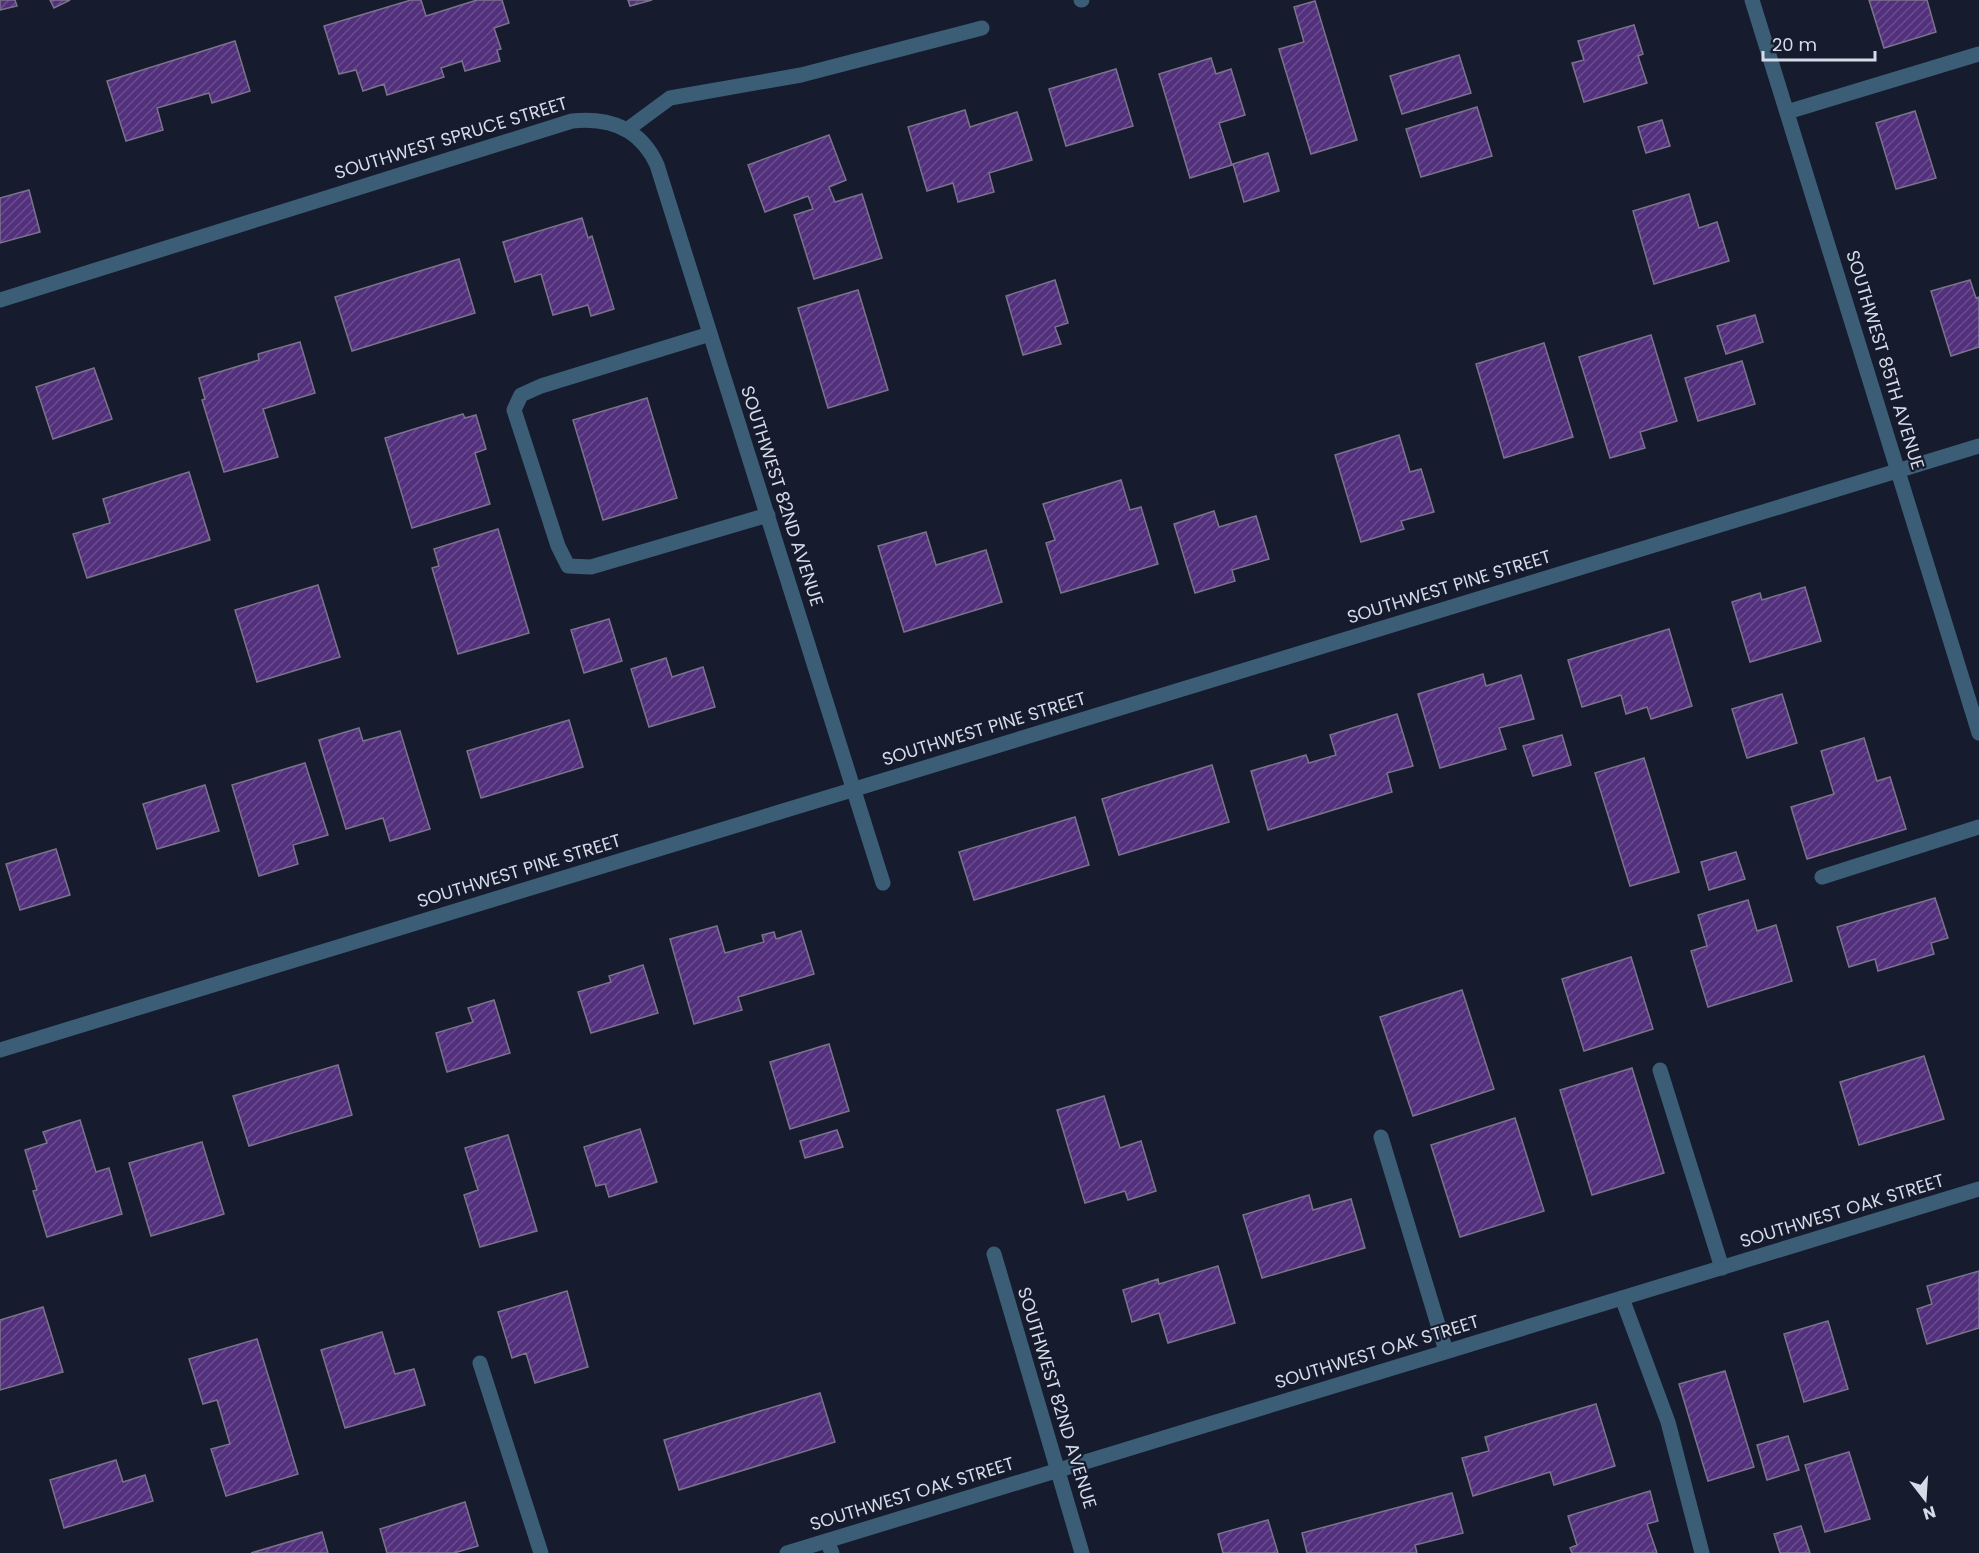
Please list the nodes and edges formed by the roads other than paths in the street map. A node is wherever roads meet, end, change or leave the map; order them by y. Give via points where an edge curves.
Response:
1 (1752, 0) edge
2 (982, 28) dead end
3 (1979, 54) edge
4 (1787, 112) junction
5 (628, 129) junction
6 (0, 300) edge
7 (710, 334) junction
8 (1979, 446) edge
9 (1899, 470) junction
10 (768, 515) junction
11 (1979, 733) edge
12 (854, 789) junction
13 (1979, 827) edge
14 (1822, 877) dead end
15 (883, 884) dead end
16 (0, 1050) edge
17 (1660, 1070) dead end
18 (1381, 1137) dead end
19 (1979, 1189) edge
20 (994, 1254) dead end
21 (1722, 1268) junction
22 (1622, 1298) junction
23 (1446, 1352) junction
24 (480, 1363) dead end
25 (1058, 1470) junction
26 (830, 1547) edge
27 (541, 1553) edge
28 (787, 1553) edge
29 (1082, 1553) edge
30 (1702, 1553) edge

1 - 4 street, SOUTHWEST 85TH AVENUE
2 - 5 street via 801,75 670,98
3 - 4 street
4 - 9 street, SOUTHWEST 85TH AVENUE
5 - 6 street, SOUTHWEST SPRUCE STREET via 593,119 572,121
5 - 7 street, SOUTHWEST 82ND AVENUE via 650,149 657,165
7 - 10 street, SOUTHWEST 82ND AVENUE
7 - 10 street via 541,386 521,395 514,410 568,566 591,567
8 - 9 street, SOUTHWEST PINE STREET
9 - 11 street, SOUTHWEST 85TH AVENUE
9 - 12 street, SOUTHWEST PINE STREET
10 - 12 street, SOUTHWEST 82ND AVENUE
12 - 15 street, SOUTHWEST 82ND AVENUE
12 - 16 street, SOUTHWEST PINE STREET
13 - 14 street
17 - 21 street
18 - 23 street
19 - 21 street, SOUTHWEST OAK STREET
20 - 25 street, SOUTHWEST 82ND AVENUE
21 - 22 street, SOUTHWEST OAK STREET
22 - 23 street, SOUTHWEST OAK STREET
22 - 30 street via 1668,1422
23 - 25 street, SOUTHWEST OAK STREET
24 - 27 street
25 - 26 street, SOUTHWEST OAK STREET
25 - 29 street, SOUTHWEST 82ND AVENUE
26 - 28 street, SOUTHWEST OAK STREET

